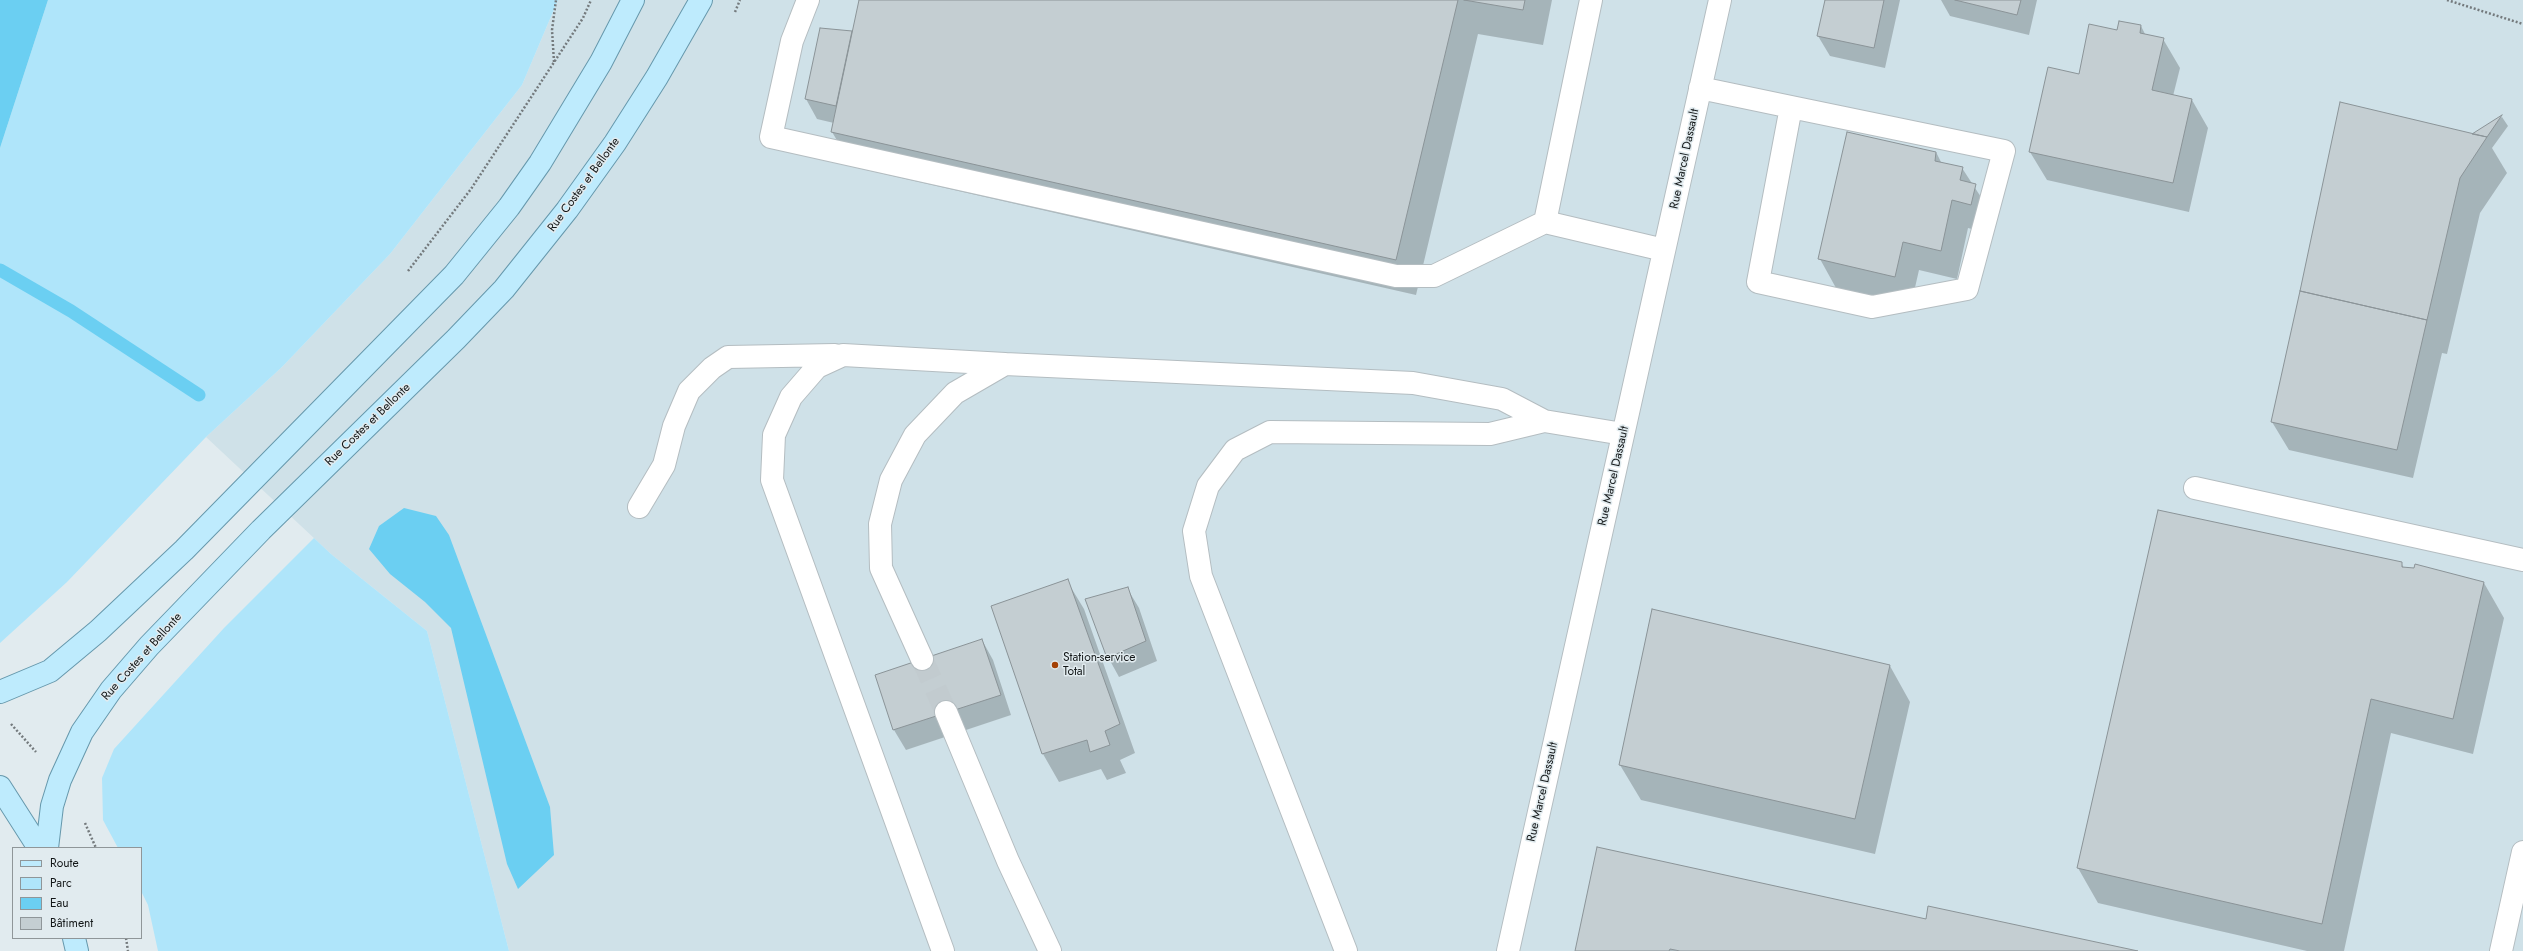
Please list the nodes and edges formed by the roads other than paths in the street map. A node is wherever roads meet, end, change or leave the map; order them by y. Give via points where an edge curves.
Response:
1 (633, 0) edge
2 (701, 0) edge
3 (808, 0) edge
4 (1591, 0) edge
5 (1720, 0) edge
6 (1700, 88) junction
7 (1792, 106) junction
8 (1545, 222) junction
9 (1664, 250) junction
10 (842, 355) junction
11 (1005, 364) junction
12 (1544, 421) junction
13 (1623, 434) junction
14 (2195, 488) dead end
15 (639, 507) dead end
16 (2523, 560) edge
17 (922, 659) tunnel mouth
18 (0, 692) edge
19 (946, 712) tunnel mouth
20 (0, 787) edge
21 (38, 847) edge
22 (47, 847) edge
23 (2523, 852) edge
24 (2516, 915) edge
25 (74, 939) edge
26 (77, 951) edge
27 (943, 951) edge
28 (1050, 951) edge
29 (1346, 951) edge
30 (1508, 951) edge
31 (2500, 951) edge

1 - 18 main road via 598,68 540,163 500,219 454,275 184,550 98,631 50,671
2 - 22 main road, Rue Costes et Bellonte via 615,143 567,210 504,289 261,530 110,690 82,732 60,780 52,806
3 - 8 street via 792,41 771,137 1396,276 1434,276
4 - 8 street
5 - 6 street, Rue Marcel Dassault
6 - 7 street
6 - 9 street, Rue Marcel Dassault
7 - 7 street via 2004,151 1967,289 1872,307 1758,282
8 - 9 street
9 - 13 street, Rue Marcel Dassault
10 - 11 street
10 - 15 street via 728,357 712,368 689,391 674,426 664,465
10 - 27 street via 817,367 792,397 774,435 772,480
11 - 12 street via 1413,383 1502,400
11 - 17 street via 955,393 915,435 891,480 880,524 881,568
12 - 13 street
12 - 29 street via 1490,434 1270,432 1235,450 1208,486 1194,531 1201,576
13 - 30 street, Rue Marcel Dassault
14 - 16 street
19 - 28 street via 1008,861
20 - 21 main road
23 - 24 street
24 - 31 street
25 - 26 main road

